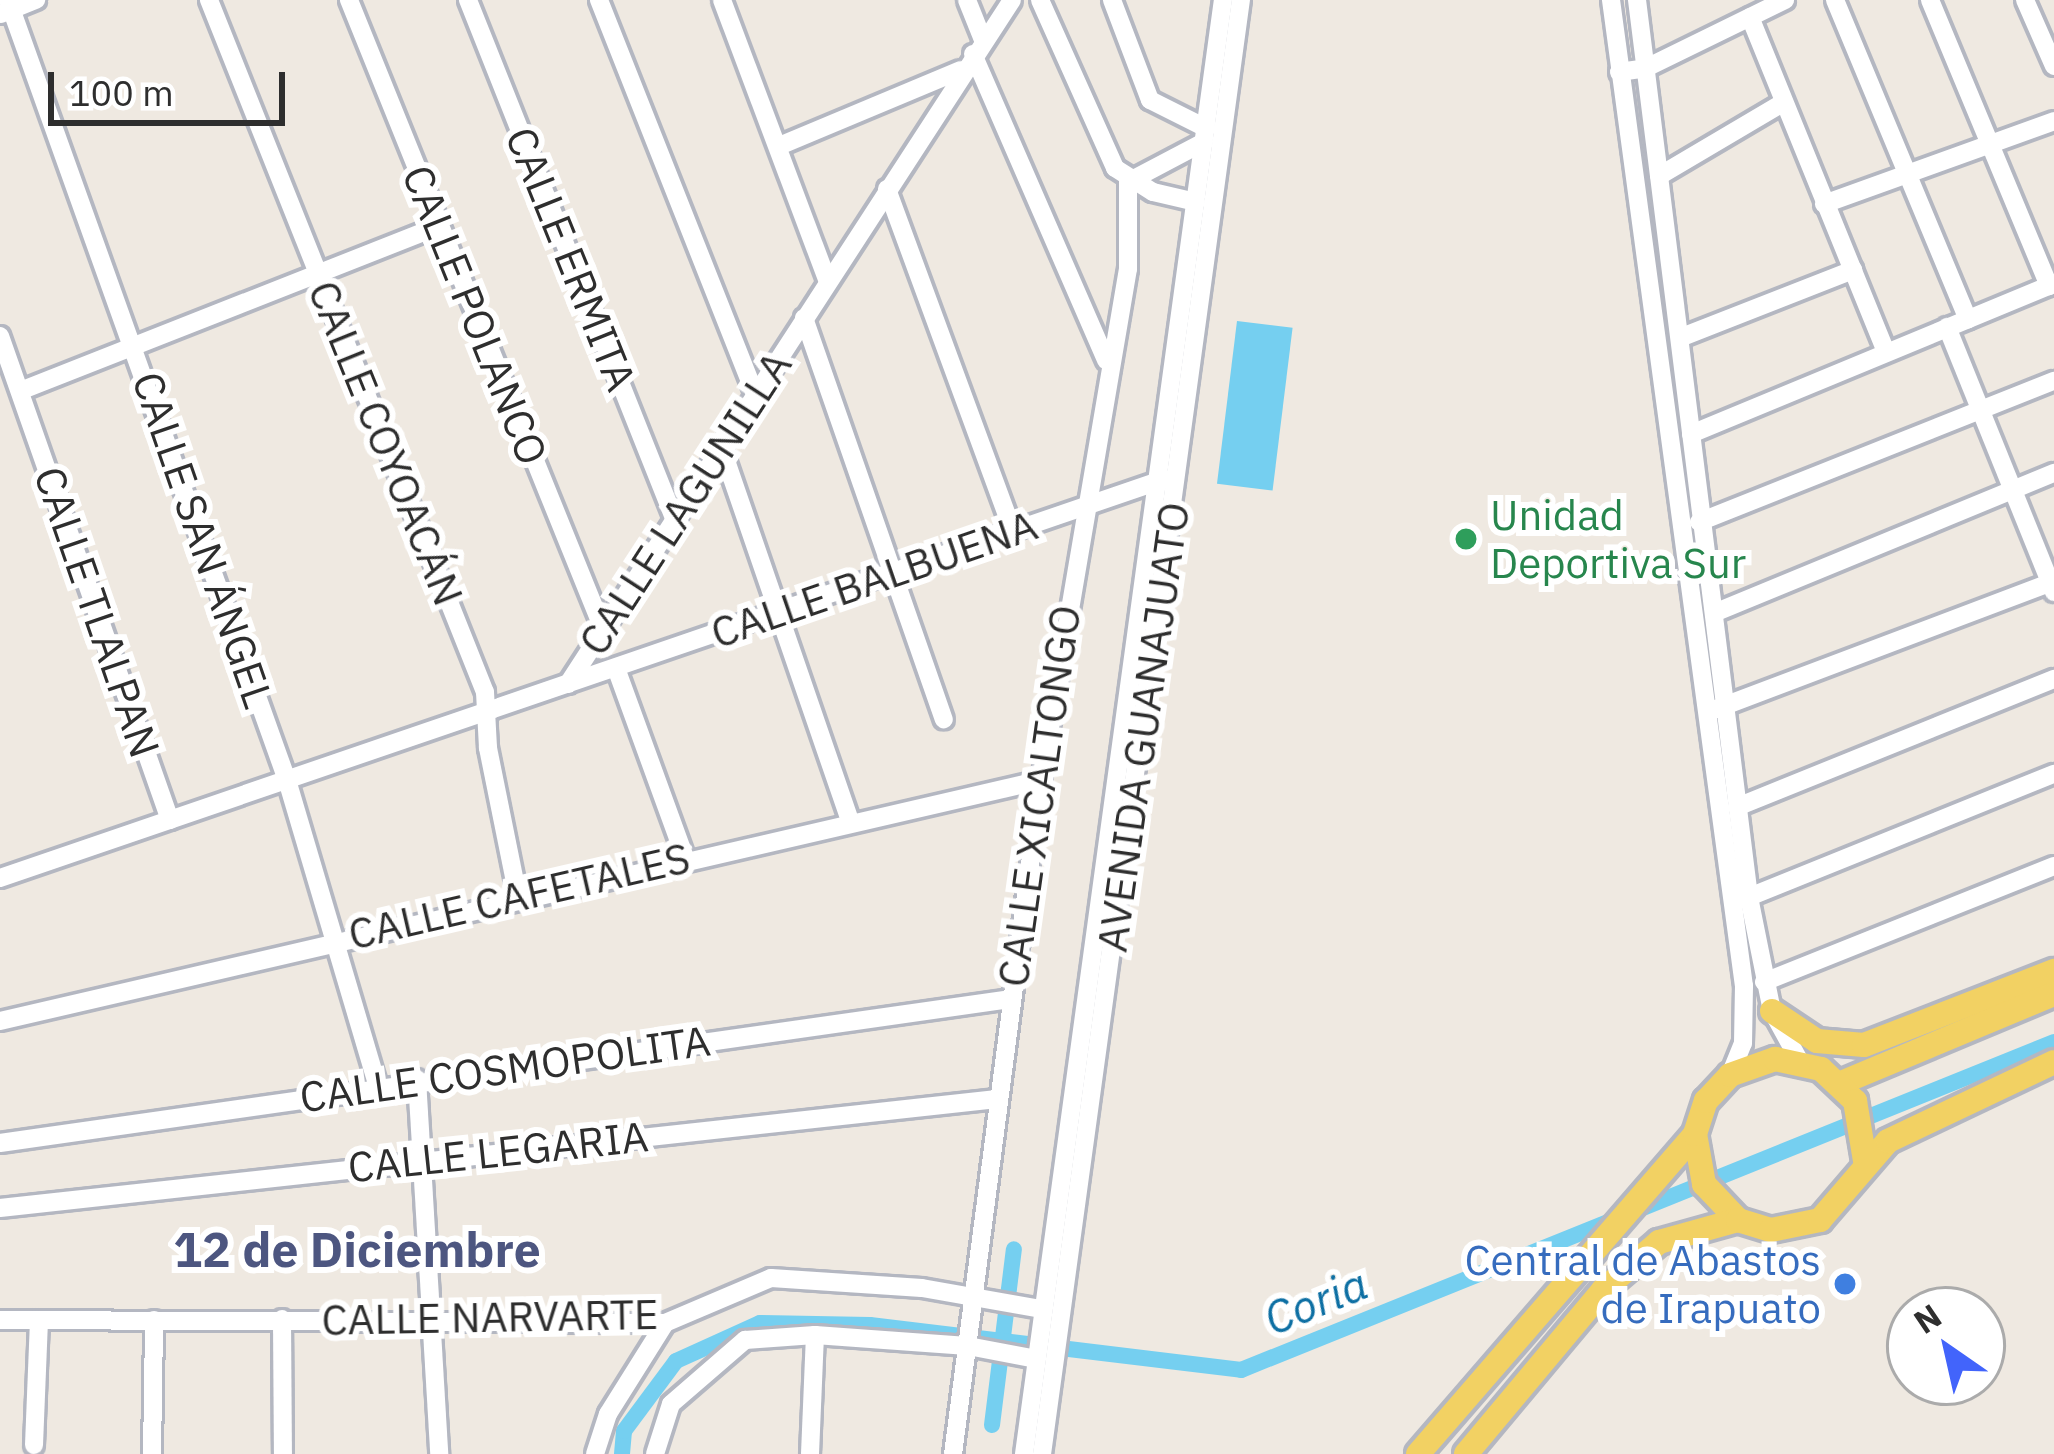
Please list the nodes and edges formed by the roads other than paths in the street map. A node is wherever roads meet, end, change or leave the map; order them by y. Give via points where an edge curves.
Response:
1 (36, 0) edge
2 (209, 0) edge
3 (349, 0) edge
4 (468, 0) edge
5 (599, 0) edge
6 (722, 0) edge
7 (967, 0) edge
8 (1012, 0) edge
9 (1040, 0) edge
10 (1112, 0) edge
11 (1223, 0) edge
12 (1241, 0) edge
13 (1610, 0) edge
14 (1637, 0) edge
15 (1784, 0) edge
16 (1834, 0) edge
17 (1930, 0) edge
18 (2025, 0) edge
19 (6, 8) edge
20 (1750, 17) junction
21 (972, 54) junction
22 (2054, 66) edge
23 (1646, 68) junction
24 (1619, 72) junction
25 (1784, 102) junction
26 (2054, 122) edge
27 (1205, 135) junction
28 (1656, 136) junction
29 (1627, 141) junction
30 (1990, 144) junction
31 (779, 146) junction
32 (1906, 173) junction
33 (1659, 176) junction
34 (1128, 182) junction
35 (887, 189) junction
36 (1196, 202) junction
37 (1824, 204) junction
38 (438, 226) junction
39 (1853, 270) junction
40 (319, 273) junction
41 (827, 280) junction
42 (2052, 285) edge
43 (804, 318) junction
44 (1968, 319) junction
45 (1947, 327) junction
46 (0, 335) edge
47 (1682, 337) junction
48 (136, 348) junction
49 (1886, 352) junction
50 (1108, 364) junction
51 (2054, 381) edge
52 (20, 392) junction
53 (756, 396) junction
54 (1982, 411) junction
55 (1691, 434) junction
56 (722, 449) junction
57 (2054, 473) edge
58 (1180, 474) junction
59 (1157, 482) junction
60 (2012, 490) junction
61 (1082, 507) junction
62 (674, 518) junction
63 (1700, 522) junction
64 (1013, 531) junction
65 (896, 571) junction
66 (2053, 586) edge
67 (780, 611) junction
68 (1714, 613) junction
69 (603, 629) junction
70 (616, 668) junction
71 (2054, 679) edge
72 (568, 684) junction
73 (1716, 709) junction
74 (487, 712) junction
75 (944, 718) dead end
76 (2054, 774) edge
77 (287, 780) junction
78 (1041, 780) junction
79 (1737, 807) junction
80 (170, 820) junction
81 (850, 820) junction
82 (685, 858) junction
83 (2054, 866) edge
84 (0, 878) edge
85 (518, 897) junction
86 (1749, 897) junction
87 (331, 939) junction
88 (2054, 971) edge
89 (1764, 982) junction
90 (2054, 994) edge
91 (1010, 999) junction
92 (1772, 1011) junction
93 (0, 1021) edge
94 (1799, 1060) junction
95 (2054, 1062) edge
96 (1730, 1075) junction
97 (417, 1079) junction
98 (378, 1087) junction
99 (1848, 1092) junction
100 (997, 1099) junction
101 (0, 1143) edge
102 (1695, 1147) junction
103 (1865, 1148) junction
104 (420, 1160) junction
105 (0, 1208) edge
106 (1729, 1212) junction
107 (977, 1300) junction
108 (1034, 1310) junction
109 (154, 1319) junction
110 (282, 1319) junction
111 (0, 1320) edge
112 (39, 1320) junction
113 (437, 1320) junction
114 (665, 1323) junction
115 (815, 1335) junction
116 (972, 1345) junction
117 (1042, 1355) junction
118 (34, 1445) dead end
119 (152, 1454) edge
120 (283, 1454) edge
121 (439, 1454) edge
122 (595, 1454) edge
123 (656, 1454) edge
124 (810, 1454) edge
125 (953, 1454) edge
126 (1024, 1454) edge
127 (1042, 1454) edge
128 (1418, 1454) edge
129 (1466, 1454) edge

1 - 19 street
2 - 40 street, CALLE COYOACÁN
3 - 38 street, CALLE POLANCO
4 - 62 street, CALLE ERMITA
5 - 53 street
6 - 31 street
7 - 21 street
8 - 21 street, CALLE LAGUNILLA
9 - 34 street via 1105,151
10 - 27 street via 1150,100
11 - 27 street, AVENIDA GUANAJUATO
12 - 58 street, AVENIDA GUANAJUATO
13 - 24 street
14 - 23 street
15 - 20 street
16 - 32 street
17 - 30 street
18 - 22 street
19 - 48 street, CALLE SAN ÁNGEL
20 - 23 street
20 - 25 street
21 - 31 street
21 - 35 street, CALLE LAGUNILLA
21 - 50 street
23 - 24 street
23 - 28 street
24 - 29 street
25 - 33 street
25 - 37 street
26 - 30 street
27 - 34 street
27 - 36 street, AVENIDA GUANAJUATO
28 - 29 street
28 - 33 street
29 - 73 street
30 - 32 street
30 - 42 street
31 - 41 street
32 - 37 street
32 - 44 street
33 - 47 street
34 - 36 street
34 - 50 street, CALLE XICALTONGO via 1128,268
35 - 41 street, CALLE LAGUNILLA
35 - 64 street
36 - 59 street, AVENIDA GUANAJUATO
37 - 39 street
38 - 40 street
38 - 69 street, CALLE POLANCO
39 - 47 street
39 - 49 street
40 - 48 street
40 - 74 street, CALLE COYOACÁN
41 - 43 street, CALLE LAGUNILLA
42 - 44 street
43 - 53 street, CALLE LAGUNILLA
43 - 65 street
44 - 45 street
45 - 49 street
45 - 54 street
46 - 52 street, CALLE TLALPAN
47 - 55 street
48 - 52 street
48 - 77 street, CALLE SAN ÁNGEL
49 - 55 street
50 - 61 street, CALLE XICALTONGO
51 - 54 street
52 - 80 street, CALLE TLALPAN
53 - 56 street, CALLE LAGUNILLA
54 - 60 street
54 - 63 street
55 - 63 street
56 - 62 street, CALLE LAGUNILLA
56 - 67 street
57 - 60 street
58 - 59 street, CALLE BALBUENA
58 - 117 street, AVENIDA GUANAJUATO via 1056,1330
59 - 61 street, CALLE BALBUENA
59 - 108 street, AVENIDA GUANAJUATO
60 - 66 street
60 - 68 street
61 - 64 street, CALLE BALBUENA
61 - 78 street, CALLE XICALTONGO
62 - 69 street, CALLE LAGUNILLA
63 - 68 street
64 - 65 street, CALLE BALBUENA
65 - 67 street, CALLE BALBUENA
65 - 75 street
66 - 73 street
67 - 70 street, CALLE BALBUENA
67 - 81 street
68 - 73 street
69 - 72 street, CALLE LAGUNILLA
70 - 72 street, CALLE BALBUENA
70 - 82 street
71 - 79 street
72 - 74 street, CALLE LAGUNILLA
73 - 79 street
73 - 96 street via 1744,986 1743,1043
74 - 77 street, CALLE LAGUNILLA
74 - 85 street, CALLE COYOACÁN
76 - 86 street
77 - 80 street, CALLE LAGUNILLA
77 - 87 street, CALLE SAN ÁNGEL
78 - 81 street, CALLE CAFETALES
78 - 91 street, CALLE XICALTONGO
79 - 86 street
80 - 84 street, CALLE LAGUNILLA
81 - 82 street, CALLE CAFETALES
82 - 85 street, CALLE CAFETALES
83 - 89 street
85 - 87 street, CALLE CAFETALES
86 - 89 street
87 - 93 street, CALLE CAFETALES
87 - 98 street, CALLE SAN ÁNGEL
88 - 92 main road via 1864,1045 1816,1041
89 - 92 street
90 - 99 main road
91 - 97 street, CALLE COSMOPOLITA
91 - 100 street, CALLE XICALTONGO
92 - 94 street
94 - 96 main road via 1751,1064
94 - 99 main road
95 - 103 main road
96 - 102 main road via 1706,1100
97 - 98 street, CALLE COSMOPOLITA
97 - 104 street
98 - 101 street, CALLE COSMOPOLITA
99 - 103 main road
100 - 104 street, CALLE LEGARIA
100 - 107 street, CALLE XICALTONGO
102 - 106 main road
102 - 128 main road via 1642,1189
103 - 106 main road via 1849,1195 1820,1220 1771,1230
104 - 105 street, CALLE LEGARIA
104 - 113 street
106 - 129 main road via 1659,1242 1603,1290
107 - 108 street, CALLE NARVARTE
107 - 114 street, CALLE NARVARTE via 771,1278
107 - 116 street, CALLE XICALTONGO
108 - 117 street, AVENIDA GUANAJUATO
109 - 110 street, CALLE NARVARTE
109 - 112 street, CALLE NARVARTE
109 - 119 street
110 - 113 street, CALLE NARVARTE
110 - 120 street
111 - 112 street, CALLE NARVARTE
112 - 118 street
113 - 114 street, CALLE NARVARTE
113 - 121 street
114 - 122 street via 619,1393
115 - 116 street, CALLE NARVARTE
115 - 123 street, CALLE NARVARTE via 745,1340 700,1372 671,1404
115 - 124 street
116 - 117 street, CALLE NARVARTE
116 - 125 street, CALLE XICALTONGO
117 - 126 street, AVENIDA GUANAJUATO
117 - 127 street, AVENIDA GUANAJUATO

